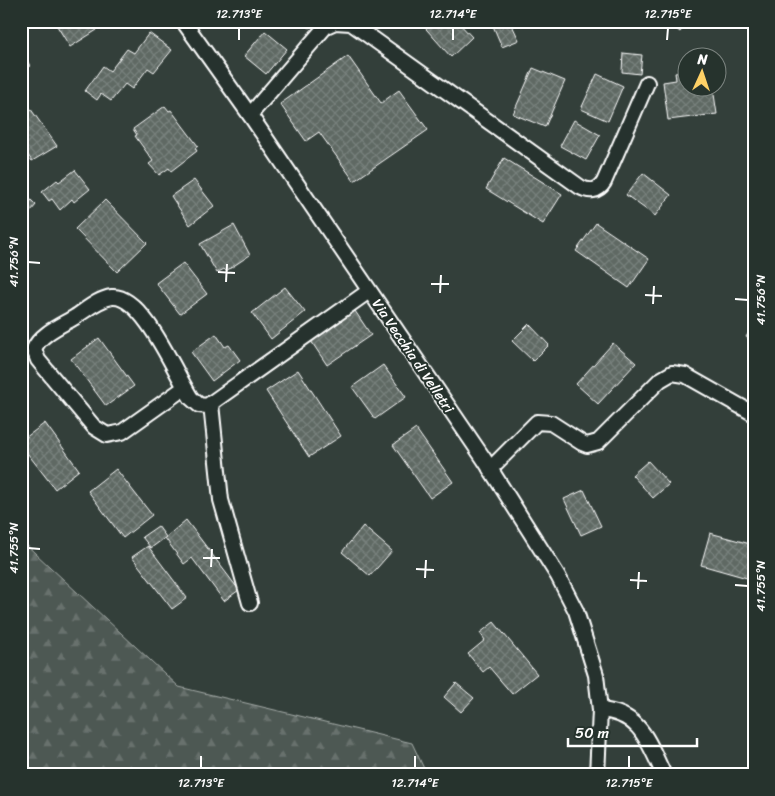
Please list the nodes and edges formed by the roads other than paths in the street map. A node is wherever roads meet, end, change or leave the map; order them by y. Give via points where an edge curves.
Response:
1 (183, 21) edge
2 (647, 83) dead end
3 (250, 115) junction
4 (369, 291) junction
5 (184, 388) junction
6 (211, 404) junction
7 (754, 414) edge
8 (490, 468) junction
9 (250, 603) dead end
10 (600, 710) junction
11 (597, 775) edge
12 (664, 775) edge

1 - 3 street, Via Vecchia di Velletri
2 - 3 street via 604,182 594,191 580,187 351,22 334,22 326,26
3 - 4 street, Via Vecchia di Velletri
4 - 6 street
4 - 8 street, Via Vecchia di Velletri
5 - 5 street via 138,310 118,297 100,300 43,337 34,349 38,360 94,427 107,435 122,432
5 - 6 street via 199,405
6 - 9 street via 222,500
7 - 8 street via 685,375 672,373 660,380 598,442 587,445 551,422 537,422
8 - 10 street, Via Vecchia di Velletri via 571,601 594,666
10 - 11 street, Via Vecchia di Velletri
10 - 12 street via 622,714 638,726

